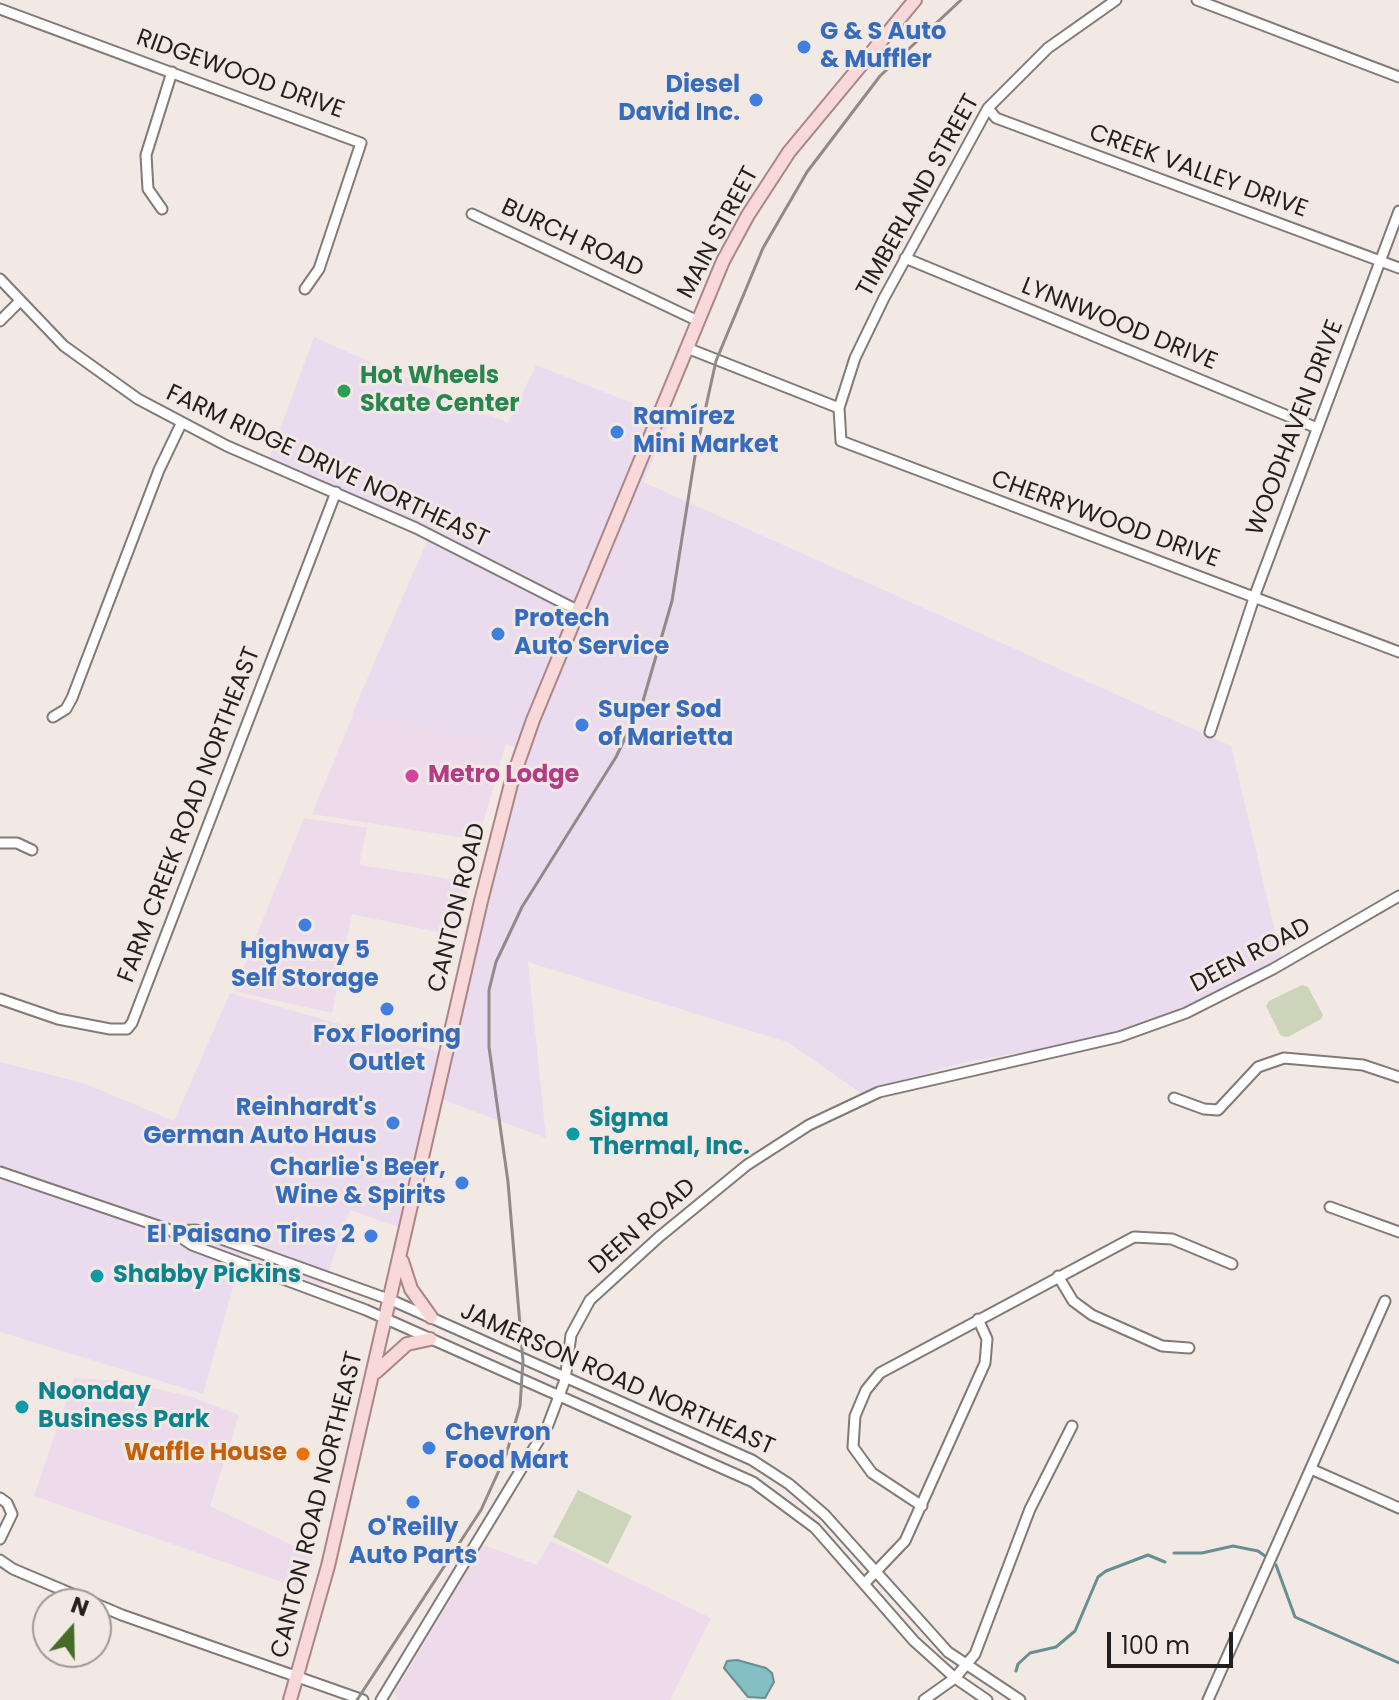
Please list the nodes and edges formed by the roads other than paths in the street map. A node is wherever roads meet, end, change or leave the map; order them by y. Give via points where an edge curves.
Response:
1 (915, 0) edge
2 (1116, 0) edge
3 (1197, 0) edge
4 (0, 9) edge
5 (172, 72) junction
6 (1399, 77) edge
7 (988, 108) junction
8 (162, 209) dead end
9 (1399, 211) edge
10 (472, 214) dead end
11 (905, 258) junction
12 (1380, 261) junction
13 (1399, 268) edge
14 (0, 279) edge
15 (305, 289) dead end
16 (20, 301) junction
17 (0, 321) edge
18 (698, 321) junction
19 (687, 348) junction
20 (839, 408) junction
21 (181, 424) junction
22 (1317, 428) junction
23 (634, 475) joint
24 (336, 492) junction
25 (1256, 598) junction
26 (577, 610) junction
27 (1399, 652) edge
28 (53, 717) dead end
29 (1210, 732) dead end
30 (0, 843) edge
31 (32, 850) dead end
32 (1399, 896) edge
33 (0, 999) edge
34 (1399, 1065) edge
35 (1397, 1076) edge
36 (1174, 1098) dead end
37 (0, 1172) edge
38 (1330, 1207) dead end
39 (172, 1231) junction
40 (1399, 1232) edge
41 (401, 1255) junction
42 (1232, 1264) dead end
43 (1058, 1276) junction
44 (391, 1300) junction
45 (1385, 1301) dead end
46 (431, 1317) junction
47 (978, 1319) junction
48 (387, 1320) junction
49 (430, 1339) junction
50 (1189, 1348) dead end
51 (374, 1374) junction
52 (565, 1380) junction
53 (557, 1398) junction
54 (1072, 1426) dead end
55 (1311, 1469) junction
56 (0, 1498) edge
57 (922, 1506) junction
58 (1399, 1508) edge
59 (0, 1539) edge
60 (0, 1560) edge
61 (877, 1573) junction
62 (864, 1584) junction
63 (967, 1667) junction
64 (299, 1675) junction
65 (955, 1678) junction
66 (290, 1700) edge
67 (363, 1700) edge
68 (381, 1700) edge
69 (924, 1700) edge
70 (987, 1700) edge
71 (1020, 1700) edge
72 (1208, 1700) edge

1 - 18 main road, MAIN STREET via 834,94 767,184 723,261
2 - 7 street, TIMBERLAND STREET via 1048,48
3 - 6 street
4 - 5 street, RIDGEWOOD DRIVE
5 - 8 street via 146,155 148,189
5 - 15 street, RIDGEWOOD DRIVE via 361,143 319,269
7 - 11 street, TIMBERLAND STREET
7 - 12 street, CREEK VALLEY DRIVE via 996,118
9 - 12 street, WOODHAVEN DRIVE
10 - 18 street, BURCH ROAD
11 - 20 street, TIMBERLAND STREET via 855,358
11 - 22 street, LYNNWOOD DRIVE
12 - 13 street, CREEK VALLEY DRIVE
12 - 22 street, WOODHAVEN DRIVE
14 - 16 street, FARM RIDGE DRIVE NORTHEAST
16 - 17 street
16 - 21 street, FARM RIDGE DRIVE NORTHEAST via 85,363
18 - 19 main road, MAIN STREET
19 - 20 street
19 - 23 main road, MAIN STREET
20 - 25 street, CHERRYWOOD DRIVE via 841,441 857,450
21 - 24 street, FARM RIDGE DRIVE NORTHEAST
21 - 28 street via 72,698
22 - 25 street, WOODHAVEN DRIVE
23 - 26 main road, CANTON ROAD
24 - 26 street, FARM RIDGE DRIVE NORTHEAST
24 - 33 street, FARM CREEK ROAD NORTHEAST via 132,1023 127,1029 110,1029 58,1019
25 - 27 street, CHERRYWOOD DRIVE
25 - 29 street, WOODHAVEN DRIVE
26 - 41 main road, CANTON ROAD via 512,780
30 - 31 street
32 - 52 street, DEEN ROAD via 1273,969 1172,1018 1119,1037 879,1092 809,1125 747,1165 608,1282 582,1312
34 - 35 street
35 - 36 street via 1348,1062 1284,1058 1258,1067 1218,1110
37 - 39 street, JAMERSON ROAD NORTHEAST
38 - 40 street
39 - 44 street, JAMERSON ROAD NORTHEAST via 196,1230
39 - 48 street, JAMERSON ROAD NORTHEAST via 192,1245
41 - 44 main road, CANTON ROAD
41 - 46 main road via 411,1289
42 - 43 street via 1172,1239 1146,1236 1123,1242
43 - 47 street
43 - 50 street via 1073,1301 1092,1315 1162,1346
44 - 46 street, JAMERSON ROAD NORTHEAST
44 - 48 main road, CANTON ROAD
45 - 55 street
46 - 52 street, JAMERSON ROAD NORTHEAST
47 - 57 street via 987,1339 985,1363
47 - 57 street via 880,1373 855,1416 851,1437 863,1464
48 - 49 street, JAMERSON ROAD NORTHEAST
48 - 51 main road, CANTON ROAD NORTHEAST
49 - 51 main road via 398,1350
49 - 53 street, JAMERSON ROAD NORTHEAST
51 - 64 main road, CANTON ROAD NORTHEAST
52 - 53 street, DEEN ROAD
52 - 61 street, JAMERSON ROAD NORTHEAST via 763,1466 825,1515
53 - 62 street, JAMERSON ROAD NORTHEAST via 753,1482 815,1528
53 - 68 street, DEEN ROAD via 548,1425
54 - 63 street via 1030,1509
55 - 58 street
55 - 72 street
56 - 59 street via 12,1514
57 - 61 street via 905,1541
60 - 64 street via 122,1615
61 - 62 street
61 - 63 street, JAMERSON ROAD NORTHEAST
62 - 65 street, JAMERSON ROAD NORTHEAST
63 - 65 street
63 - 71 street, JAMERSON ROAD NORTHEAST
64 - 66 main road, CANTON ROAD NORTHEAST
64 - 67 street
65 - 69 street
65 - 70 street, JAMERSON ROAD NORTHEAST

